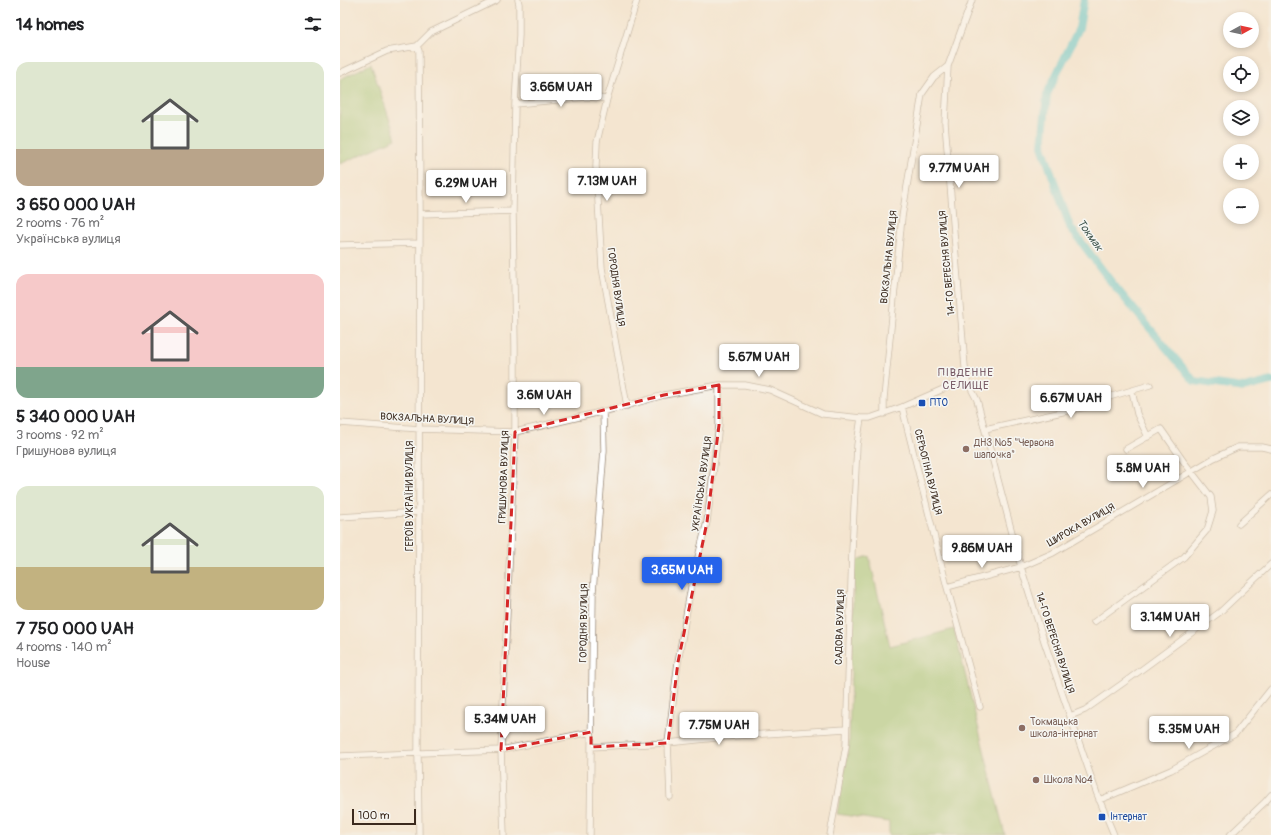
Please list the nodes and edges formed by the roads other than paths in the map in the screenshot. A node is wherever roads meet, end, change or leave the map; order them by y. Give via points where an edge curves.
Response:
1 (497, 0) edge
2 (518, 0) edge
3 (637, 0) edge
4 (972, 0) edge
5 (417, 46) junction
6 (948, 66) junction
7 (340, 73) edge
8 (607, 99) junction
9 (515, 104) junction
10 (513, 211) junction
11 (420, 214) junction
12 (420, 243) junction
13 (340, 244) edge
14 (966, 379) junction
15 (719, 385) junction
16 (1150, 385) dead end
17 (1132, 391) junction
18 (627, 406) junction
19 (902, 407) junction
20 (603, 411) junction
21 (884, 414) junction
22 (861, 418) junction
23 (340, 423) edge
24 (420, 429) junction
25 (985, 429) junction
26 (515, 432) junction
27 (1148, 437) junction
28 (1126, 449) dead end
29 (1271, 450) edge
30 (1190, 471) junction
31 (1271, 495) edge
32 (419, 512) junction
33 (340, 516) edge
34 (1239, 524) dead end
35 (1271, 564) edge
36 (1021, 567) junction
37 (947, 588) junction
38 (1094, 622) dead end
39 (1271, 689) edge
40 (980, 706) dead end
41 (1070, 716) junction
42 (846, 729) junction
43 (591, 732) junction
44 (668, 743) junction
45 (591, 747) junction
46 (501, 750) junction
47 (418, 753) junction
48 (340, 756) edge
49 (1271, 795) edge
50 (670, 797) dead end
51 (1099, 800) junction
52 (419, 835) edge
53 (504, 835) edge
54 (590, 835) edge
55 (830, 835) edge
56 (1114, 835) edge
57 (1230, 835) edge

1 - 5 street via 431,32
2 - 9 street, ГРИШУНОВА ВУЛИЦЯ via 519,35
3 - 8 street, ГОРОДНЯ ВУЛИЦЯ
4 - 6 street, 14-ГО ВЕРЕСНЯ ВУЛИЦЯ
5 - 7 street via 387,51
5 - 11 street, ГЕРОЇВ УКРАЇНИ ВУЛИЦЯ
6 - 14 street, 14-ГО ВЕРЕСНЯ ВУЛИЦЯ via 945,123
6 - 21 street, ВОКЗАЛЬНА ВУЛИЦЯ via 934,77 922,94 902,217
8 - 9 street via 589,97
8 - 18 street, ГОРОДНЯ ВУЛИЦЯ via 596,142 602,268
9 - 10 street, ГРИШУНОВА ВУЛИЦЯ
10 - 11 street
10 - 26 street, ГРИШУНОВА ВУЛИЦЯ
11 - 12 street, ГЕРОЇВ УКРАЇНИ ВУЛИЦЯ
12 - 13 street
12 - 24 street, ГЕРОЇВ УКРАЇНИ ВУЛИЦЯ
14 - 19 street, ВОКЗАЛЬНА ВУЛИЦЯ
14 - 25 street, 14-ГО ВЕРЕСНЯ ВУЛИЦЯ via 977,400
15 - 18 street, ВОКЗАЛЬНА ВУЛИЦЯ via 664,395
15 - 22 street, ВОКЗАЛЬНА ВУЛИЦЯ via 745,385 770,390 823,414
15 - 44 street, УКРАЇНСЬКА ВУЛИЦЯ via 719,425 707,522 692,581
16 - 17 street
17 - 25 street via 1109,397 1099,404
17 - 27 street via 1137,414
18 - 20 street, ВОКЗАЛЬНА ВУЛИЦЯ
19 - 21 street, ВОКЗАЛЬНА ВУЛИЦЯ
19 - 37 street, СЕРЬОГІНА ВУЛИЦЯ
20 - 26 street, ВОКЗАЛЬНА ВУЛИЦЯ
20 - 43 street, ГОРОДНЯ ВУЛИЦЯ via 604,450 593,592
21 - 22 street, ВОКЗАЛЬНА ВУЛИЦЯ
22 - 42 street, САДОВА ВУЛИЦЯ via 857,445
23 - 24 street, ВОКЗАЛЬНА ВУЛИЦЯ
24 - 26 street, ВОКЗАЛЬНА ВУЛИЦЯ
24 - 32 street, ГЕРОЇВ УКРАЇНИ ВУЛИЦЯ
25 - 36 street, 14-ГО ВЕРЕСНЯ ВУЛИЦЯ
26 - 46 street, ГРИШУНОВА ВУЛИЦЯ
27 - 28 street
27 - 30 street via 1161,429
29 - 30 street, ШИРОКА ВУЛИЦЯ via 1262,447 1238,447
30 - 36 street, ШИРОКА ВУЛИЦЯ via 1053,553
30 - 38 street via 1211,497 1213,511 1207,530 1184,557
31 - 34 street
32 - 33 street
32 - 47 street, ГЕРОЇВ УКРАЇНИ ВУЛИЦЯ
35 - 41 street via 1220,612 1126,681 1084,710
36 - 37 street
36 - 41 street, 14-ГО ВЕРЕСНЯ ВУЛИЦЯ
37 - 40 street, СЕРЬОГІНА ВУЛИЦЯ
39 - 51 street via 1235,734 1171,770
41 - 51 street, 14-ГО ВЕРЕСНЯ ВУЛИЦЯ
42 - 44 street
42 - 55 street, САДОВА ВУЛИЦЯ via 846,746
43 - 45 street, ГОРОДНЯ ВУЛИЦЯ
43 - 46 street
44 - 45 street
44 - 50 street, УКРАЇНСЬКА ВУЛИЦЯ
45 - 54 street, ГОРОДНЯ ВУЛИЦЯ
46 - 47 street
46 - 53 street, ГРИШУНОВА ВУЛИЦЯ
47 - 48 street
47 - 52 street, ГЕРОЇВ УКРАЇНИ ВУЛИЦЯ
49 - 57 street
51 - 56 street, 14-ГО ВЕРЕСНЯ ВУЛИЦЯ

